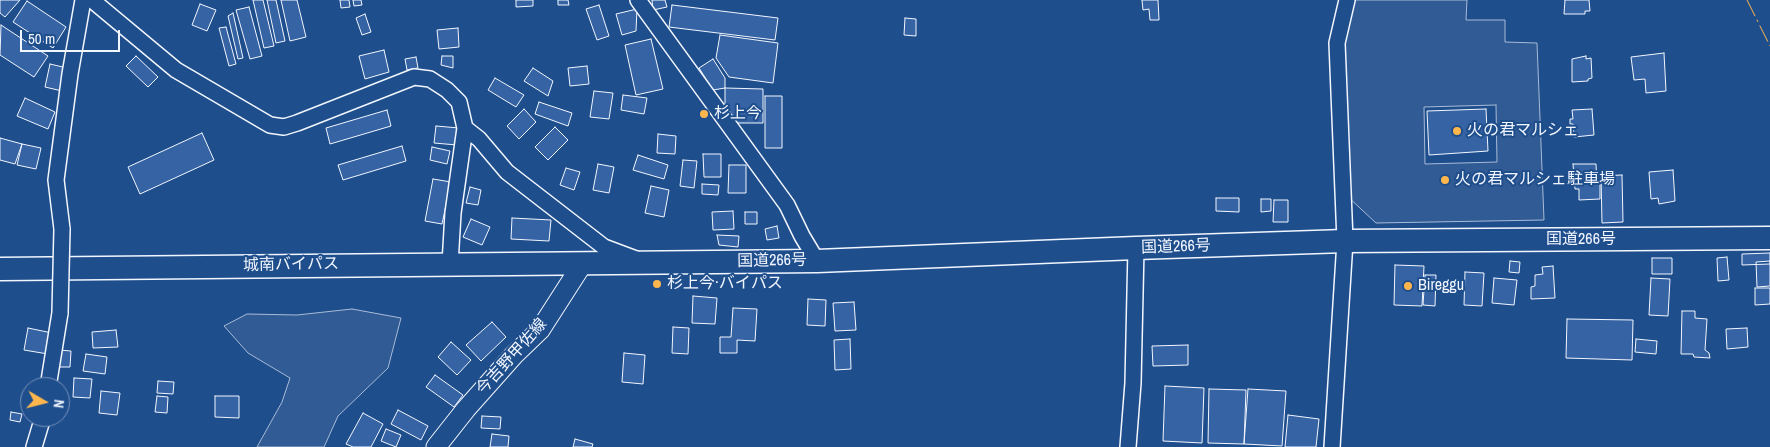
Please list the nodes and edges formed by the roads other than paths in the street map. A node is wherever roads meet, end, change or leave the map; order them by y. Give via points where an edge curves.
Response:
1 (83, 0) edge
2 (92, 0) edge
3 (638, 0) edge
4 (1346, 0) edge
5 (465, 128) junction
6 (1770, 238) edge
7 (1346, 241) junction
8 (1136, 248) junction
9 (817, 261) junction
10 (583, 263) junction
11 (645, 263) junction
12 (450, 264) junction
13 (0, 269) edge
14 (50, 377) edge
15 (40, 427) edge
16 (34, 447) edge
17 (436, 447) edge
18 (1128, 447) edge
19 (1332, 447) edge

1 - 14 street, bridge via 56,180 62,229 60,313
2 - 5 street via 176,70 270,125 284,127 297,123 414,77 430,79 447,90 459,102
3 - 9 street via 787,205
4 - 7 street via 1337,42
5 - 11 street via 479,138 507,172 604,246
5 - 12 street via 453,213
6 - 7 highway, 国道266号
7 - 8 highway, 国道266号
7 - 19 street
8 - 9 highway, 国道266号
8 - 18 street
9 - 11 highway, 国道266号
10 - 11 highway, 国道266号
10 - 12 highway, 城南バイパス
10 - 17 main road, 今吉野甲佐線 via 540,330 496,375
12 - 13 highway, 城南バイパス
15 - 16 street

